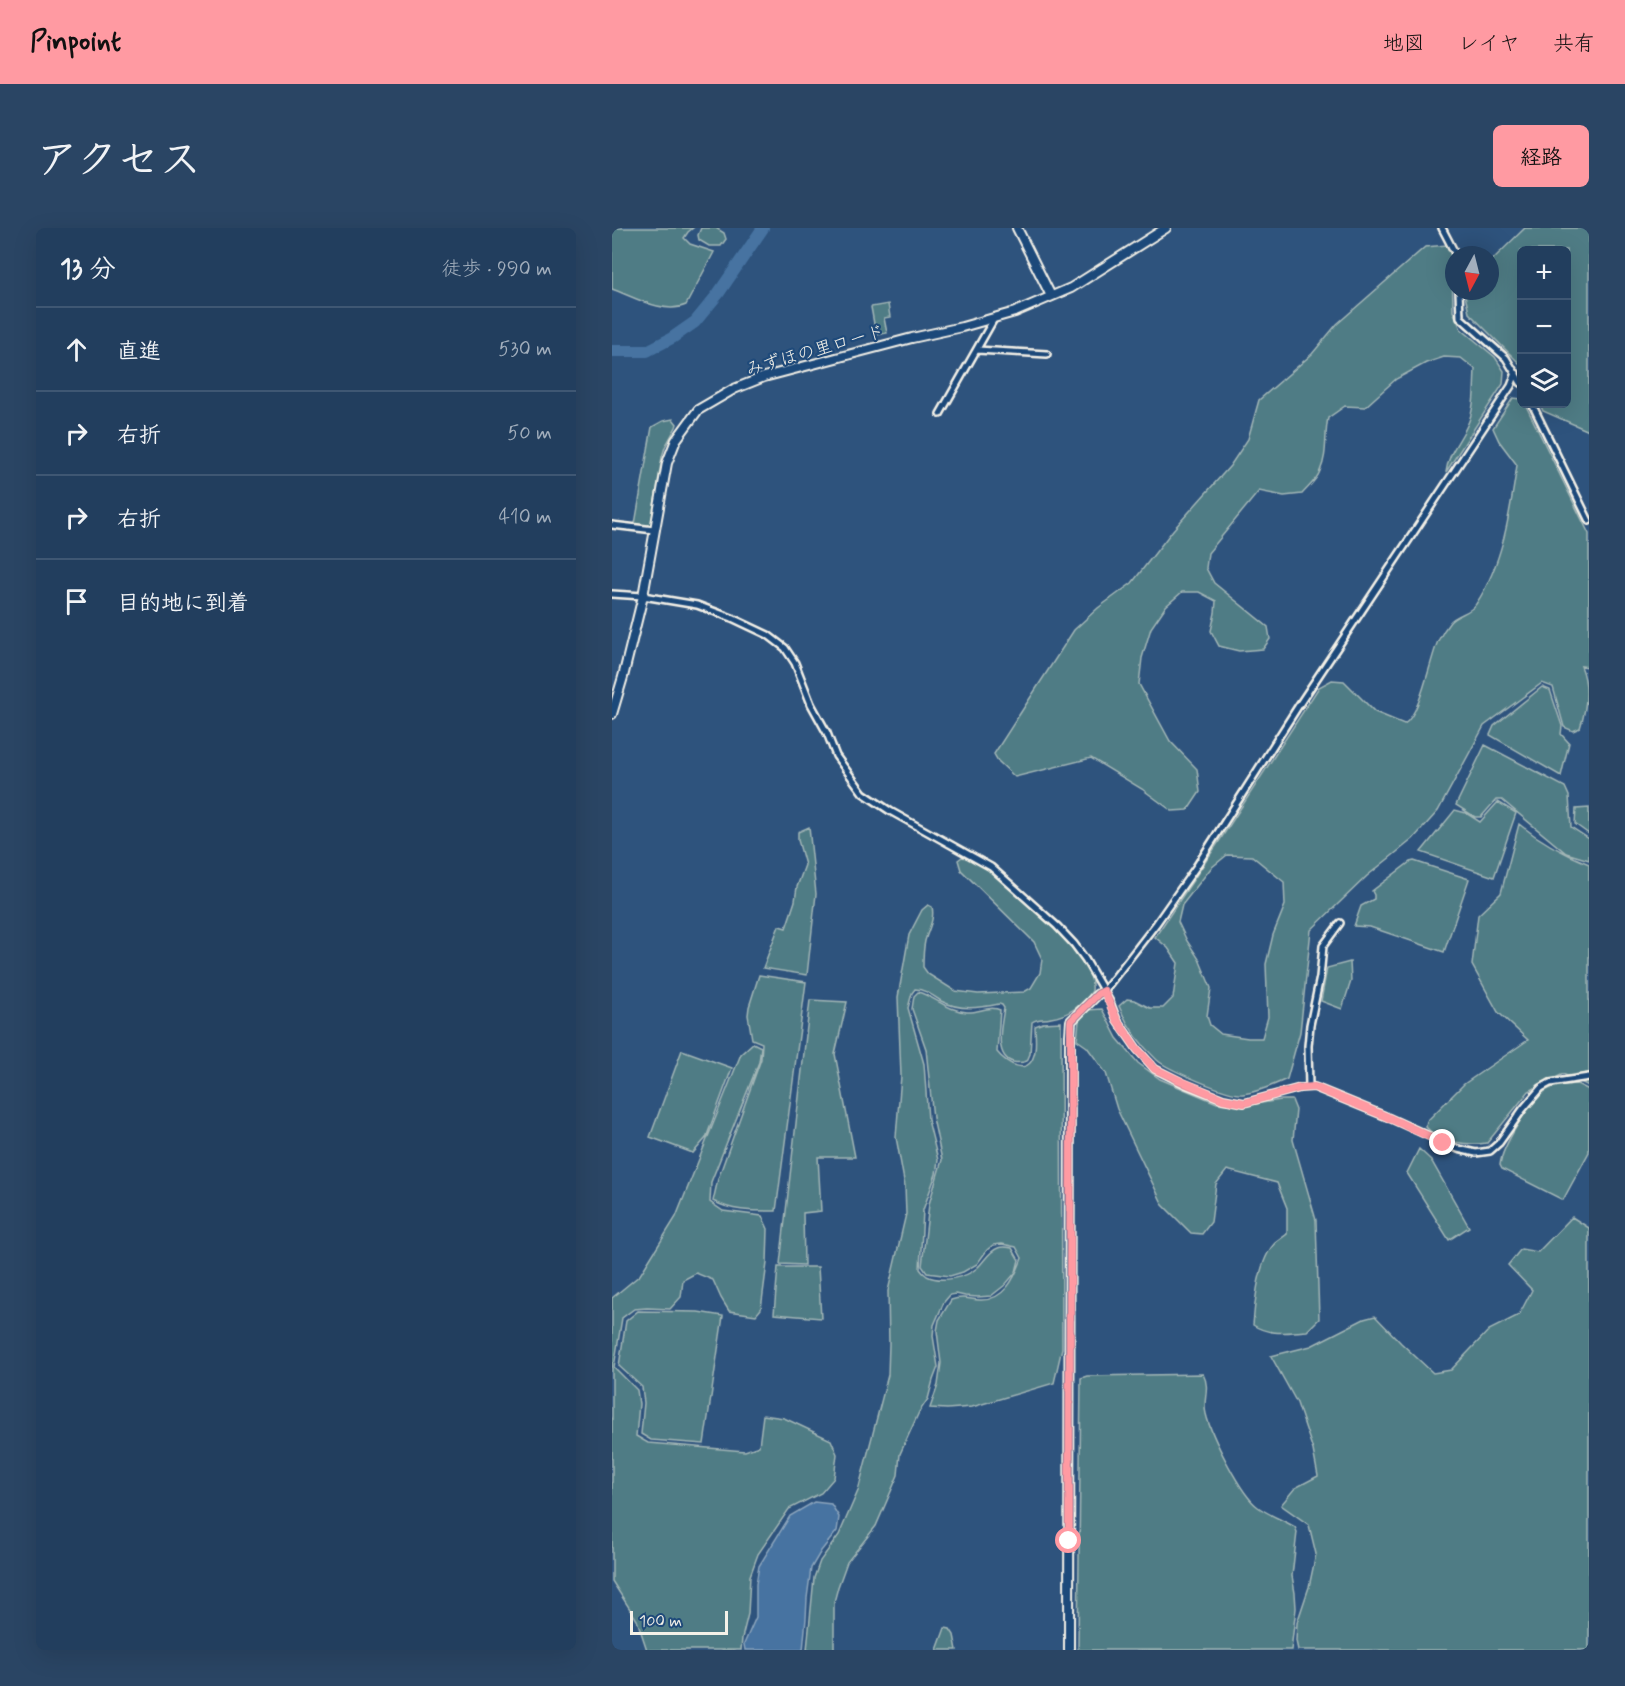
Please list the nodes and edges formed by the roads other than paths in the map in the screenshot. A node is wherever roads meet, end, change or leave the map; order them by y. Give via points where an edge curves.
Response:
1 (1017, 228) edge
2 (1166, 228) edge
3 (1442, 228) edge
4 (1451, 246) edge
5 (1051, 296) junction
6 (1459, 300) edge
7 (995, 317) junction
8 (977, 350) junction
9 (1047, 354) dead end
10 (1516, 373) joint
11 (1534, 408) edge
12 (940, 414) dead end
13 (1589, 521) edge
14 (612, 525) edge
15 (654, 530) junction
16 (612, 594) edge
17 (643, 596) junction
18 (612, 714) edge
19 (1340, 923) dead end
20 (1104, 991) junction
21 (1589, 1077) edge
22 (1310, 1087) junction
23 (1069, 1650) edge

1 - 5 street
2 - 5 street, みずほの里ロード via 1071,288
3 - 4 street
5 - 7 street, みずほの里ロード
6 - 10 street via 1460,317 1506,358
7 - 8 street
7 - 15 street, みずほの里ロード via 764,378 734,388 711,402 698,411 676,440 667,463
8 - 9 street
8 - 12 street
10 - 20 street via 1196,867
11 - 13 street
14 - 15 street
15 - 17 street, みずほの里ロード
16 - 17 street
17 - 18 street, みずほの里ロード
17 - 20 street via 698,606 768,635 785,648 836,756 864,793 991,867 1057,926
19 - 22 street via 1323,946 1308,1046
20 - 22 street via 1117,1020 1137,1049 1155,1069 1185,1083 1244,1103
20 - 23 street via 1071,1021 1070,1035
21 - 22 street via 1541,1088 1499,1143 1490,1151 1476,1153

